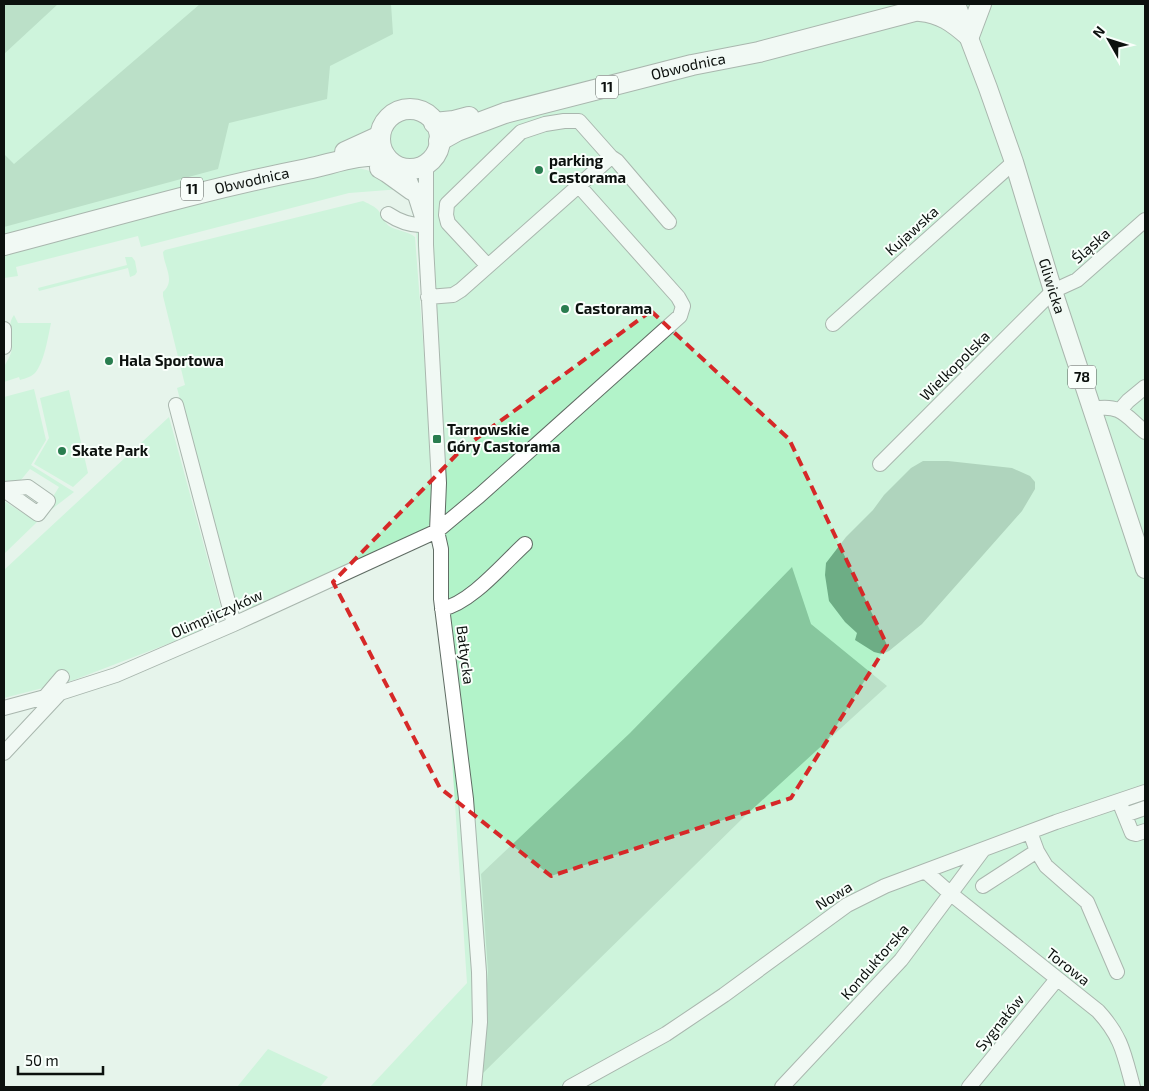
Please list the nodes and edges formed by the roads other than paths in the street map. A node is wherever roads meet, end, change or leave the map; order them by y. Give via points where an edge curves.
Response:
1 (887, 4) edge
2 (942, 4) edge
3 (956, 4) edge
4 (981, 4) edge
5 (916, 10) junction
6 (969, 36) junction
7 (437, 132) junction
8 (380, 136) junction
9 (385, 156) junction
10 (610, 157) junction
11 (338, 162) junction
12 (1014, 162) junction
13 (426, 164) junction
14 (405, 169) junction
15 (579, 186) junction
16 (412, 190) junction
17 (388, 214) dead end
18 (1145, 220) edge
19 (670, 222) dead end
20 (426, 225) junction
21 (4, 238) edge
22 (4, 245) edge
23 (487, 265) junction
24 (1053, 291) junction
25 (428, 297) junction
26 (833, 324) dead end
27 (4, 328) edge
28 (4, 347) edge
29 (1145, 387) edge
30 (176, 405) dead end
31 (1093, 409) junction
32 (1120, 410) junction
33 (1145, 432) edge
34 (880, 464) dead end
35 (437, 531) junction
36 (525, 544) dead end
37 (1145, 569) edge
38 (442, 609) junction
39 (234, 624) junction
40 (62, 677) dead end
41 (60, 693) junction
42 (46, 697) junction
43 (4, 708) edge
44 (4, 753) edge
45 (1145, 792) edge
46 (1119, 801) junction
47 (1139, 811) edge
48 (1144, 831) edge
49 (1030, 832) junction
50 (983, 850) junction
51 (1037, 851) junction
52 (925, 871) junction
53 (983, 886) dead end
54 (951, 894) junction
55 (1117, 972) dead end
56 (1057, 979) junction
57 (474, 1087) edge
58 (570, 1087) edge
59 (782, 1087) edge
60 (970, 1087) edge
61 (1133, 1087) edge

1 - 7 highway, Obwodnica / 11 via 454,121
2 - 5 highway, Obwodnica / 11
3 - 6 main road, Gliwicka / 78
4 - 6 highway
5 - 6 highway via 934,12 951,20
5 - 7 highway, Obwodnica / 11 via 759,52 692,65 505,113 457,131
6 - 12 main road, Gliwicka / 78
7 - 8 highway via 420,112 403,111 388,119
7 - 13 highway via 435,154
8 - 9 highway
8 - 21 highway, Obwodnica / 11 via 347,151
9 - 11 highway, Obwodnica / 11 via 362,156
9 - 14 highway
10 - 15 street
10 - 19 street
10 - 23 street via 579,121 545,124 521,132 447,204 448,223
11 - 16 highway via 372,165
11 - 22 highway, Obwodnica / 11 via 265,177
12 - 24 main road, Gliwicka / 78
12 - 26 street, Kujawska
13 - 14 highway
13 - 20 street, Bałtycka
14 - 16 street, Bałtycka
15 - 23 street
15 - 35 street, Olimpijczyków via 678,297 683,306 680,316
16 - 20 street, Bałtycka
17 - 20 street via 415,226
18 - 24 street, Śląska via 1077,280
20 - 25 street, Bałtycka
23 - 25 street via 453,295
24 - 31 main road, Gliwicka / 78
24 - 34 street, Wielkopolska
25 - 35 street, Bałtycka via 440,483
27 - 28 street
29 - 32 street
30 - 39 street
31 - 32 street via 1112,407
31 - 37 main road, Gliwicka / 78
32 - 33 street
35 - 38 street, Bałtycka via 441,549
35 - 39 street, Olimpijczyków
36 - 38 street via 466,599
38 - 57 street, Bałtycka via 466,799 480,972 480,1022
39 - 41 street, Olimpijczyków via 116,675
40 - 42 street
41 - 42 street, Olimpijczyków
41 - 44 street
42 - 43 street, Olimpijczyków
45 - 46 street, Nowa
46 - 47 street
46 - 49 street, Nowa
47 - 48 street
49 - 50 street, Nowa
49 - 51 street
50 - 52 street, Nowa
50 - 54 street, Konduktorska
51 - 53 street
51 - 55 street via 1046,866 1087,902
52 - 54 street, Torowa
52 - 58 street, Nowa via 847,905 724,996 666,1034
54 - 56 street, Torowa
54 - 59 street, Konduktorska via 901,960
56 - 60 street, Sygnałów
56 - 61 street, Torowa via 1110,1024 1122,1045

